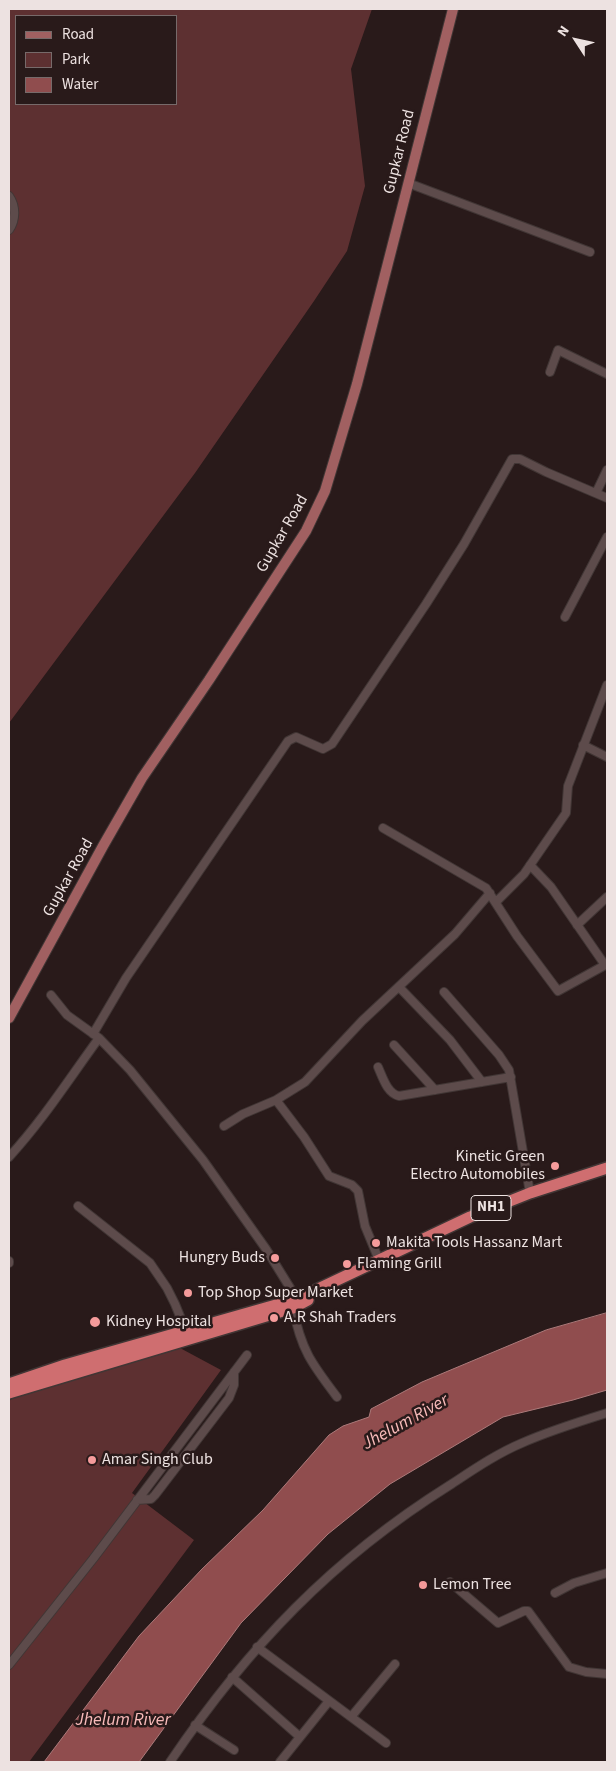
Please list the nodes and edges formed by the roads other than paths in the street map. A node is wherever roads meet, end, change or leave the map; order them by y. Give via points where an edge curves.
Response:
1 (453, 9) edge
2 (408, 183) junction
3 (9, 196) edge
4 (9, 230) edge
5 (590, 252) dead end
6 (550, 372) dead end
7 (607, 374) edge
8 (607, 470) edge
9 (596, 493) junction
10 (607, 498) edge
11 (607, 537) edge
12 (565, 617) dead end
13 (607, 685) edge
14 (598, 709) junction
15 (607, 713) edge
16 (583, 745) junction
17 (607, 757) edge
18 (383, 828) dead end
19 (530, 865) junction
20 (490, 894) junction
21 (607, 897) edge
22 (496, 902) junction
23 (576, 924) junction
24 (606, 965) edge
25 (399, 986) junction
26 (444, 992) dead end
27 (51, 995) dead end
28 (9, 1016) edge
29 (96, 1036) junction
30 (394, 1046) dead end
31 (378, 1067) dead end
32 (511, 1077) junction
33 (482, 1082) junction
34 (435, 1090) junction
35 (276, 1100) junction
36 (224, 1126) dead end
37 (9, 1157) edge
38 (607, 1168) edge
39 (530, 1193) junction
40 (78, 1206) dead end
41 (379, 1260) junction
42 (295, 1304) junction
43 (186, 1332) junction
44 (247, 1355) dead end
45 (234, 1372) junction
46 (9, 1384) edge
47 (9, 1392) edge
48 (336, 1397) dead end
49 (607, 1413) edge
50 (137, 1500) junction
51 (607, 1573) edge
52 (450, 1582) dead end
53 (556, 1594) dead end
54 (257, 1648) junction
55 (395, 1664) dead end
56 (9, 1665) edge
57 (607, 1674) edge
58 (232, 1677) junction
59 (329, 1701) junction
60 (351, 1717) junction
61 (196, 1725) junction
62 (300, 1737) junction
63 (386, 1743) dead end
64 (234, 1750) dead end
65 (283, 1761) edge
66 (170, 1762) edge

1 - 2 main road, Gupkar Road
2 - 5 street
2 - 28 main road, Gupkar Road via 325,492 306,531 142,778
3 - 4 street via 14,209
6 - 7 street via 558,350
8 - 9 street
9 - 10 street
9 - 29 street via 520,459 512,459 464,544 332,744 323,749 296,737 288,741 126,978
11 - 12 street
13 - 14 street
14 - 15 street
14 - 16 street
16 - 17 street
16 - 19 street via 568,786 566,813
18 - 20 street via 481,884
19 - 22 street
19 - 23 street via 551,887
20 - 22 street
20 - 25 street via 455,934
21 - 23 street
22 - 24 street via 558,990
23 - 24 street
25 - 33 street via 450,1040
25 - 35 street via 305,1082
26 - 32 street via 499,1055
27 - 29 street via 67,1015
29 - 37 street via 51,1108
29 - 42 street via 123,1061 203,1160 266,1249
30 - 34 street
31 - 34 street via 394,1095
32 - 33 street
32 - 39 street
33 - 34 street
35 - 36 street
35 - 41 street via 329,1176 352,1185 358,1192 365,1226
38 - 39 highway, NH1
39 - 41 highway, NH1 via 447,1227
40 - 43 street via 150,1264 167,1288
41 - 42 highway, NH1
42 - 43 highway, NH1
42 - 47 highway, NH1
42 - 48 street via 303,1346
43 - 46 highway, NH1
44 - 45 street
45 - 50 street
45 - 50 street via 229,1398 156,1495
49 - 54 street via 520,1443 417,1506 331,1572
50 - 56 street
51 - 53 street via 574,1583
52 - 57 street via 498,1623 528,1611 569,1667
54 - 58 street
54 - 59 street
55 - 60 street
58 - 61 street
58 - 62 street
59 - 60 street
59 - 62 street
60 - 63 street
61 - 64 street
61 - 66 street
62 - 65 street

